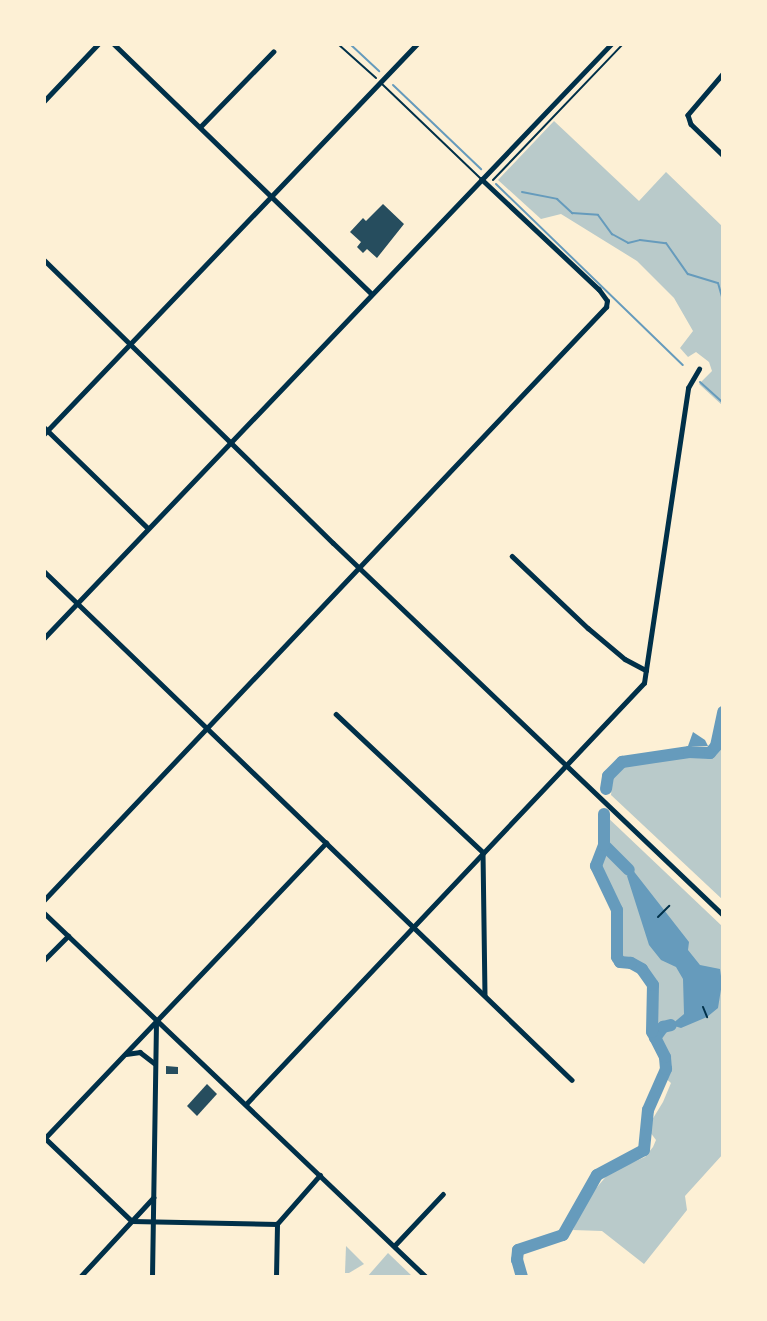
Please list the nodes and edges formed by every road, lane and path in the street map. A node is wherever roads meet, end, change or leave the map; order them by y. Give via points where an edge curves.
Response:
1 (98, 44) edge
2 (114, 44) edge
3 (338, 44) edge
4 (417, 44) edge
5 (611, 44) edge
6 (623, 44) edge
7 (273, 52) dead end
8 (723, 74) edge
9 (378, 80) junction
10 (44, 101) edge
11 (200, 127) junction
12 (723, 155) edge
13 (482, 180) junction
14 (492, 181) dead end
15 (270, 195) junction
16 (44, 260) edge
17 (372, 294) junction
18 (129, 343) junction
19 (699, 369) dead end
20 (45, 431) edge
21 (230, 442) junction
22 (148, 528) junction
23 (512, 555) dead end
24 (359, 567) junction
25 (44, 571) edge
26 (77, 603) junction
27 (44, 638) edge
28 (647, 670) junction
29 (336, 714) dead end
30 (207, 728) junction
31 (565, 765) junction
32 (326, 843) junction
33 (484, 852) junction
34 (44, 900) edge
35 (669, 906) dead end
36 (44, 913) edge
37 (723, 915) edge
38 (658, 916) dead end
39 (413, 927) junction
40 (68, 936) junction
41 (44, 960) edge
42 (485, 996) junction
43 (703, 1007) dead end
44 (707, 1017) dead end
45 (156, 1021) junction
46 (122, 1055) junction
47 (154, 1063) junction
48 (572, 1080) dead end
49 (246, 1104) junction
50 (44, 1138) edge
51 (320, 1175) junction
52 (443, 1194) dead end
53 (153, 1198) junction
54 (132, 1221) junction
55 (153, 1222) junction
56 (277, 1224) junction
57 (394, 1246) junction
58 (80, 1277) edge
59 (152, 1277) edge
60 (276, 1277) edge
61 (426, 1277) edge

1 - 10 street
2 - 11 street
3 - 9 path
4 - 9 street
5 - 13 street
6 - 14 path
7 - 11 street
8 - 12 street via 692,107 688,118
9 - 13 lane
9 - 15 street
11 - 15 street
13 - 17 street
13 - 24 street via 599,290 606,307
15 - 17 street
15 - 18 street
16 - 18 street
17 - 21 street
18 - 20 street
18 - 21 street
19 - 28 street via 688,387
20 - 22 street
21 - 22 street
21 - 24 street
22 - 26 street
23 - 28 street via 588,628 625,659
24 - 30 street
24 - 31 street
25 - 26 street
26 - 27 street
26 - 30 street
28 - 31 street via 644,682
29 - 33 street
30 - 32 street
30 - 34 street
31 - 33 street
31 - 37 street
32 - 39 street
32 - 45 street
33 - 39 street
33 - 42 street
35 - 38 path
36 - 40 street
39 - 42 street
39 - 49 street
40 - 41 street
40 - 45 street
42 - 48 street
43 - 44 path
45 - 46 street
45 - 47 street
45 - 49 street
46 - 47 street via 141,1052
46 - 50 street
47 - 53 street
49 - 51 street
50 - 54 street
51 - 56 street
51 - 57 street
52 - 57 street
53 - 54 street
53 - 55 street
54 - 55 street
54 - 58 street
55 - 56 street
55 - 59 street
56 - 60 street
57 - 61 street

